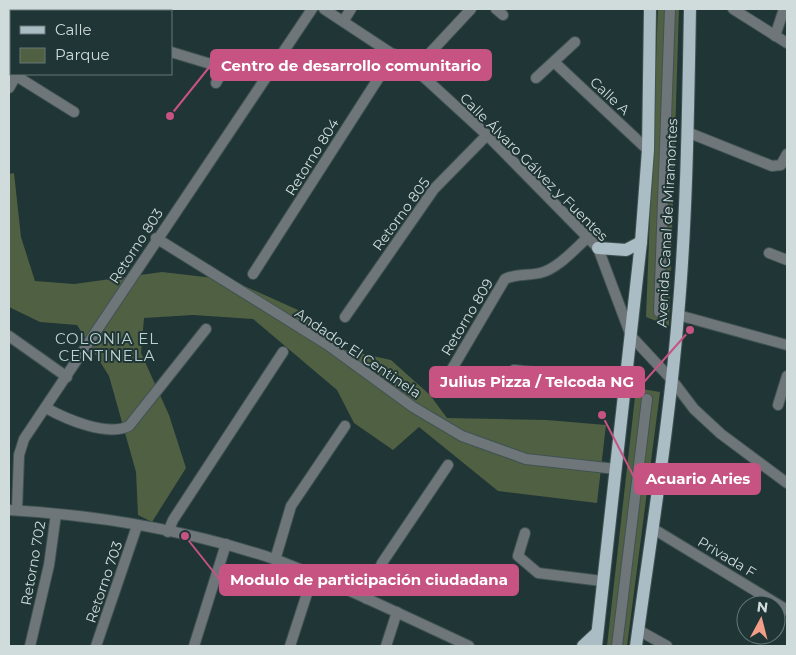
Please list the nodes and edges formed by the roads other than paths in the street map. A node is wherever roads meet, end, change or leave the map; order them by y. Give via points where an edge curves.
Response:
1 (312, 9) edge
2 (324, 9) edge
3 (351, 9) edge
4 (471, 9) edge
5 (650, 9) edge
6 (670, 9) edge
7 (690, 9) edge
8 (732, 9) edge
9 (784, 9) edge
10 (344, 20) junction
11 (775, 36) junction
12 (575, 42) dead end
13 (787, 43) edge
14 (172, 52) edge
15 (394, 54) junction
16 (554, 62) junction
17 (415, 69) junction
18 (12, 75) edge
19 (15, 75) edge
20 (536, 78) dead end
21 (216, 83) dead end
22 (9, 88) edge
23 (74, 112) dead end
24 (687, 132) junction
25 (487, 135) junction
26 (648, 150) junction
27 (787, 154) edge
28 (156, 238) junction
29 (587, 238) junction
30 (641, 242) junction
31 (598, 248) junction
32 (769, 253) dead end
33 (787, 260) edge
34 (253, 274) dead end
35 (659, 312) dead end
36 (678, 315) junction
37 (345, 316) dead end
38 (206, 329) dead end
39 (9, 336) edge
40 (631, 336) junction
41 (787, 345) edge
42 (283, 352) dead end
43 (514, 370) dead end
44 (449, 374) dead end
45 (787, 376) edge
46 (67, 377) junction
47 (672, 380) junction
48 (626, 382) junction
49 (647, 399) dead end
50 (778, 404) dead end
51 (46, 408) junction
52 (346, 426) dead end
53 (448, 465) dead end
54 (616, 469) junction
55 (787, 482) edge
56 (13, 510) edge
57 (56, 514) junction
58 (137, 526) junction
59 (652, 528) junction
60 (168, 532) junction
61 (525, 533) dead end
62 (226, 544) junction
63 (275, 560) junction
64 (313, 575) junction
65 (602, 581) junction
66 (367, 599) junction
67 (787, 610) edge
68 (397, 612) junction
69 (638, 630) junction
70 (597, 633) junction
71 (30, 646) edge
72 (96, 646) edge
73 (194, 646) edge
74 (290, 646) edge
75 (386, 646) edge
76 (468, 646) edge
77 (583, 646) edge
78 (596, 646) edge
79 (617, 646) edge
80 (636, 646) edge
81 (668, 646) edge

1 - 28 street, Retorno 803
2 - 10 street, Calle Álvaro Gálvez y Fuentes
3 - 10 street
4 - 17 street
5 - 26 main road, Avenida Canal de Miramontes
6 - 35 street
7 - 24 main road, Avenida Canal de Miramontes
8 - 11 street
9 - 11 street
10 - 15 street, Calle Álvaro Gálvez y Fuentes
11 - 13 street
12 - 16 street
14 - 21 street via 224,68
15 - 17 street, Calle Álvaro Gálvez y Fuentes
15 - 34 street, Retorno 804
16 - 20 street
16 - 26 street, Calle A
17 - 25 street, Calle Álvaro Gálvez y Fuentes
18 - 22 street
19 - 23 street via 52,103
24 - 27 street via 772,166 781,165
24 - 36 main road, Avenida Canal de Miramontes
25 - 29 street, Calle Álvaro Gálvez y Fuentes
25 - 37 street, Retorno 805 via 434,189
26 - 30 main road, Avenida Canal de Miramontes
28 - 46 street, Retorno 803
28 - 54 street, Andador El Centinela via 328,345 413,407 462,436 526,459
29 - 31 street, Calle Álvaro Gálvez y Fuentes
29 - 44 street, Retorno 809 via 550,269 505,279
30 - 31 main road via 626,250
30 - 40 main road, Avenida Canal de Miramontes
31 - 40 street, Calle Álvaro Gálvez y Fuentes
32 - 33 street
36 - 41 street
36 - 47 main road, Avenida Canal de Miramontes
38 - 51 street via 130,426 121,430 69,420
39 - 46 street
40 - 47 street, Calle Álvaro Gálvez y Fuentes
40 - 48 main road, Avenida Canal de Miramontes
42 - 60 street
43 - 48 street
45 - 50 street
46 - 51 street, Retorno 803
47 - 55 street, Calle Álvaro Gálvez y Fuentes via 694,409 721,434
47 - 59 main road, Avenida Canal de Miramontes
48 - 54 main road, Avenida Canal de Miramontes
49 - 79 street
51 - 56 street, Retorno 803 via 24,438
52 - 63 street via 291,506
53 - 66 street via 382,563
54 - 65 main road, Avenida Canal de Miramontes
56 - 57 street
57 - 58 street
57 - 71 street, Retorno 702
58 - 60 street
58 - 72 street, Retorno 703
59 - 67 street, Privada F
59 - 69 main road, Avenida Canal de Miramontes
60 - 62 street
61 - 65 street via 518,556 538,573
62 - 63 street
62 - 73 street
63 - 64 street
64 - 66 street
64 - 74 street
65 - 70 main road, Avenida Canal de Miramontes
66 - 68 street
68 - 75 street
68 - 76 street
69 - 80 main road, Avenida Canal de Miramontes
69 - 81 street
70 - 77 main road
70 - 78 main road, Avenida Canal de Miramontes

